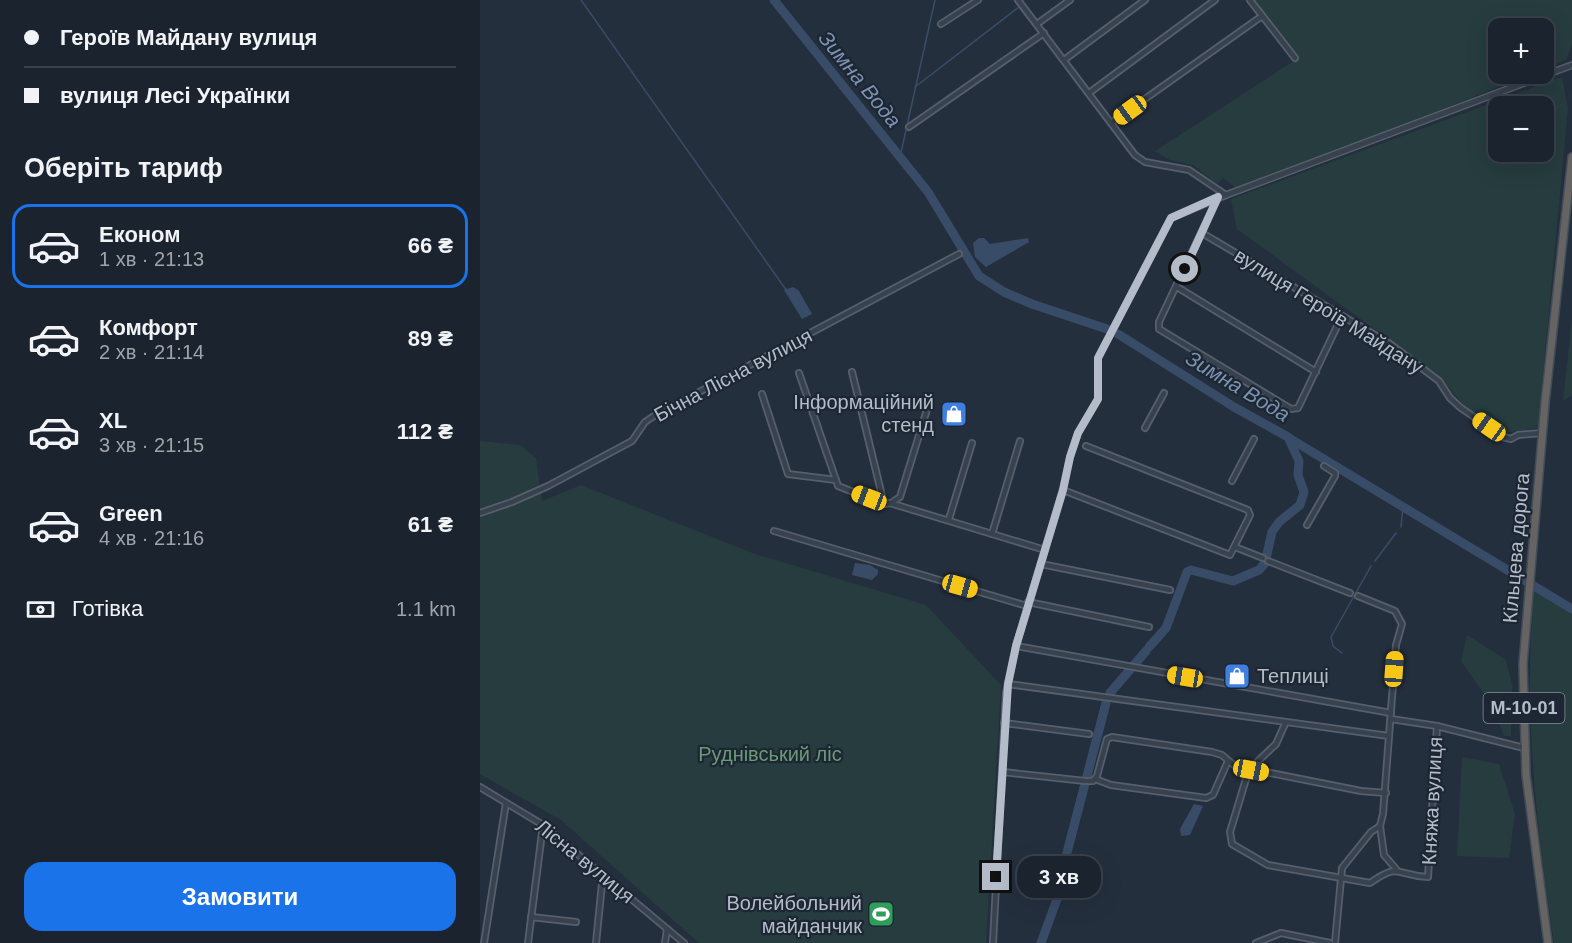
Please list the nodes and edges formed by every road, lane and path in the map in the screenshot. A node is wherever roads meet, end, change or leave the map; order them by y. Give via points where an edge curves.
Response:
1 (978, 0) edge
2 (1070, 0) edge
3 (1145, 0) edge
4 (1215, 0) edge
5 (1251, 0) edge
6 (1021, 1) edge
7 (1262, 16) junction
8 (941, 24) dead end
9 (1037, 24) junction
10 (1044, 33) junction
11 (1295, 58) dead end
12 (1064, 60) junction
13 (1572, 65) edge
14 (1089, 93) junction
15 (1111, 123) junction
16 (909, 127) dead end
17 (1572, 156) edge
18 (1226, 195) junction
19 (1218, 197) junction
20 (1202, 233) junction
21 (959, 254) dead end
22 (1177, 286) junction
23 (1342, 316) junction
24 (852, 372) dead end
25 (1316, 372) junction
26 (799, 373) dead end
27 (1164, 393) dead end
28 (762, 394) dead end
29 (929, 403) dead end
30 (1145, 428) dead end
31 (1542, 433) junction
32 (1254, 439) dead end
33 (1020, 441) dead end
34 (972, 444) dead end
35 (1086, 446) dead end
36 (1324, 466) dead end
37 (836, 480) junction
38 (1232, 481) dead end
39 (1063, 490) junction
40 (883, 502) junction
41 (891, 504) junction
42 (480, 513) edge
43 (949, 519) junction
44 (1306, 525) dead end
45 (774, 531) dead end
46 (992, 534) junction
47 (1235, 547) junction
48 (1045, 550) junction
49 (1041, 564) junction
50 (1170, 590) dead end
51 (1350, 593) dead end
52 (1358, 596) dead end
53 (1028, 604) junction
54 (1149, 627) dead end
55 (1016, 646) junction
56 (1008, 684) junction
57 (1391, 712) junction
58 (1391, 719) junction
59 (1004, 723) junction
60 (1284, 724) junction
61 (1437, 726) junction
62 (1089, 734) dead end
63 (1389, 736) junction
64 (1524, 748) junction
65 (1228, 761) junction
66 (1251, 770) junction
67 (1002, 772) junction
68 (1095, 779) junction
69 (480, 787) edge
70 (1386, 793) junction
71 (506, 803) junction
72 (543, 825) junction
73 (1380, 826) junction
74 (1396, 869) junction
75 (603, 874) junction
76 (1342, 880) junction
77 (531, 917) junction
78 (576, 922) dead end
79 (480, 924) edge
80 (487, 925) junction
81 (667, 929) junction
82 (1293, 934) junction
83 (484, 943) edge
84 (528, 943) edge
85 (596, 943) edge
86 (665, 943) edge
87 (684, 943) edge
88 (993, 943) edge
89 (1256, 943) edge
90 (1292, 943) edge
91 (1330, 943) edge
92 (1335, 943) edge
93 (1548, 943) edge

1 - 8 street
2 - 9 street
3 - 12 street
4 - 14 street
5 - 7 street
6 - 9 street
7 - 11 street
7 - 15 street
9 - 10 street
10 - 12 street
10 - 16 street
12 - 14 street
13 - 18 street
14 - 15 street
15 - 18 street via 1126,145 1145,162 1189,170
17 - 31 highway, Кільцева дорога / М-10-01
18 - 19 street
19 - 20 street
19 - 39 street via 1171,218 1098,358 1098,399 1078,433
20 - 22 street
20 - 23 street, вулиця Героїв Майдану
21 - 42 street, Бічна Лісна вулиця via 654,416 632,441 512,502
22 - 25 street
22 - 25 street via 1159,322 1160,329 1291,409 1298,408
23 - 25 street
23 - 31 street, вулиця Героїв Майдану via 1390,344 1439,381 1461,408 1503,437 1511,440 1518,435
24 - 40 street
26 - 37 street
27 - 30 street
28 - 37 street via 788,474
29 - 41 street via 900,497
31 - 64 highway, Кільцева дорога / М-10-01 via 1523,664
32 - 38 street
33 - 46 street
34 - 43 street
35 - 47 street via 1248,510 1250,515
36 - 44 street via 1335,476
37 - 40 street via 838,486
39 - 47 street via 1230,555
39 - 48 street
40 - 41 street
41 - 43 street
43 - 46 street
45 - 53 street
46 - 48 street
47 - 51 street
48 - 49 street
49 - 50 street
49 - 53 street
52 - 57 street via 1395,611 1402,624 1396,645
53 - 54 street
53 - 55 street
55 - 56 street
55 - 57 street
56 - 59 street
56 - 60 street
57 - 58 street
58 - 61 street
58 - 63 street
59 - 62 street
59 - 67 street
60 - 63 street
60 - 66 street via 1276,744
61 - 64 street
61 - 74 street, Княжа вулиця via 1428,877 1407,876
63 - 70 street
64 - 93 highway, Кільцева дорога / М-10-01
65 - 66 street
65 - 68 street via 1213,795 1206,798 1111,785
65 - 68 street via 1212,752 1112,737 1107,739
66 - 70 street
66 - 76 street via 1230,832 1232,844 1268,865
67 - 68 street
67 - 88 street
69 - 71 street, Лісна вулиця
70 - 73 street
71 - 72 street, Лісна вулиця
71 - 80 street
72 - 75 street, Лісна вулиця
72 - 77 street
73 - 74 street via 1384,855
73 - 76 street via 1342,868
74 - 76 street via 1370,883
75 - 81 street, Лісна вулиця
75 - 85 street
76 - 92 street
77 - 78 street
77 - 84 street
79 - 80 street
80 - 83 street
81 - 86 street
81 - 87 street, Лісна вулиця
82 - 89 street via 1281,933
82 - 90 street
82 - 91 street

